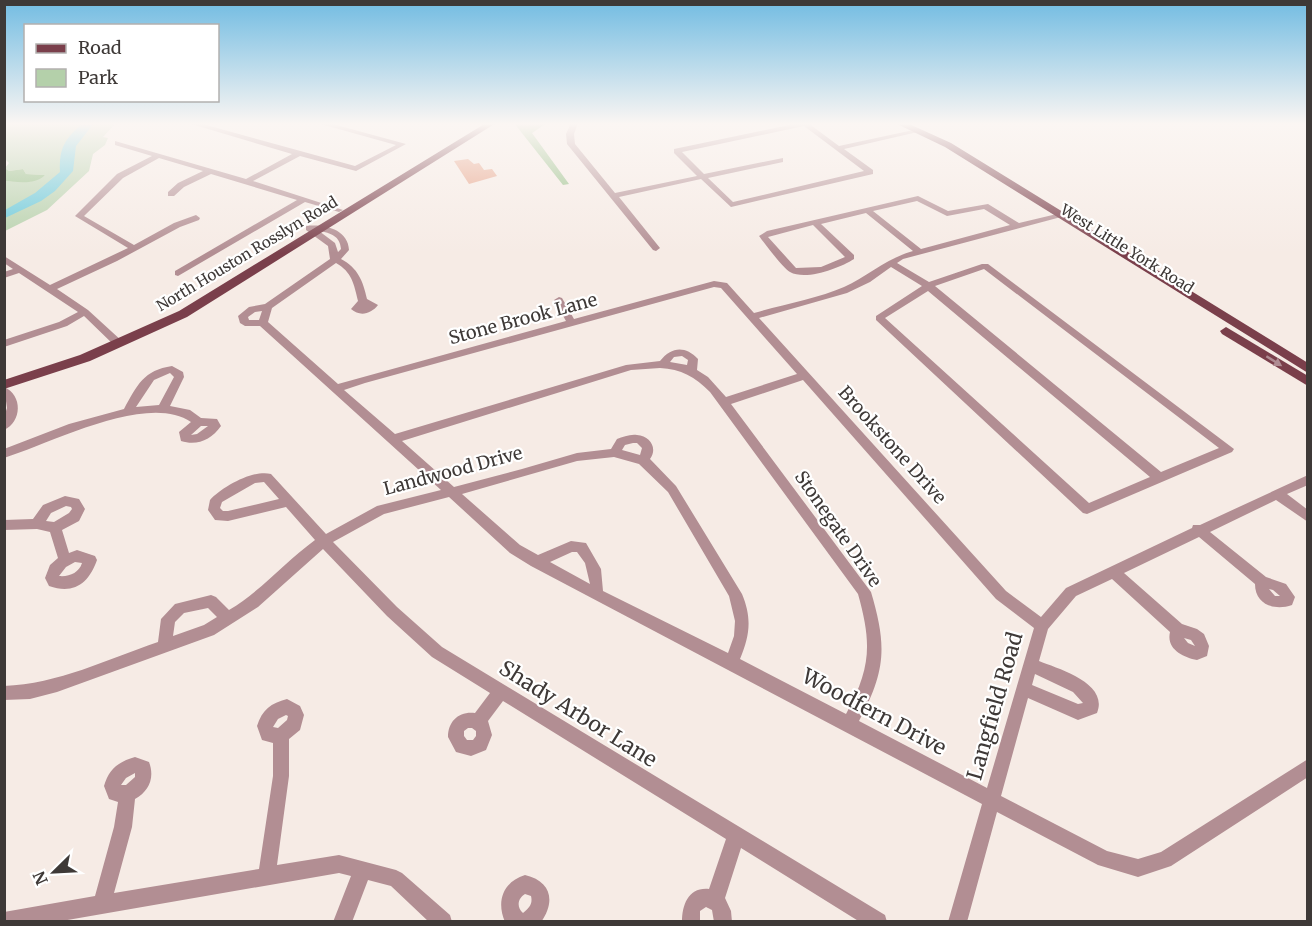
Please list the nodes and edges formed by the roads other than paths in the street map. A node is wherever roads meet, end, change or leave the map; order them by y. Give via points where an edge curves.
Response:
1 (138, 166) edge
2 (194, 166) edge
3 (275, 166) edge
4 (345, 166) edge
5 (361, 166) edge
6 (417, 166) edge
7 (589, 166) edge
8 (692, 166) edge
9 (751, 166) edge
10 (862, 166) edge
11 (969, 166) edge
12 (210, 171) junction
13 (702, 177) junction
14 (248, 181) junction
15 (381, 188) junction
16 (171, 194) dead end
17 (614, 196) junction
18 (305, 199) junction
19 (339, 210) junction
20 (867, 210) junction
21 (1053, 216) junction
22 (196, 218) dead end
23 (815, 223) junction
24 (1016, 225) junction
25 (315, 230) junction
26 (134, 248) junction
27 (656, 248) dead end
28 (920, 252) junction
29 (4, 259) edge
30 (335, 260) junction
31 (887, 266) junction
32 (20, 269) junction
33 (177, 273) dead end
34 (4, 275) edge
35 (719, 285) joint
36 (926, 286) junction
37 (50, 289) junction
38 (559, 300) dead end
39 (363, 302) dead end
40 (268, 307) junction
41 (85, 312) junction
42 (753, 316) junction
43 (263, 322) junction
44 (572, 323) junction
45 (116, 341) junction
46 (4, 344) edge
47 (1259, 346) junction
48 (1308, 369) edge
49 (806, 375) junction
50 (4, 376) edge
51 (1308, 382) edge
52 (4, 385) edge
53 (336, 389) junction
54 (4, 391) edge
55 (724, 402) junction
56 (163, 409) junction
57 (128, 412) junction
58 (200, 423) dead end
59 (4, 426) edge
60 (393, 439) junction
61 (614, 453) junction
62 (4, 454) edge
63 (642, 460) junction
64 (1160, 478) junction
65 (1308, 479) edge
66 (449, 491) junction
67 (1276, 493) junction
68 (289, 502) junction
69 (1308, 517) edge
70 (37, 524) junction
71 (4, 525) edge
72 (55, 528) junction
73 (1198, 529) junction
74 (324, 541) junction
75 (65, 560) dead end
76 (536, 562) junction
77 (1112, 571) junction
78 (1263, 583) dead end
79 (596, 594) junction
80 (228, 620) junction
81 (1042, 626) junction
82 (1179, 632) dead end
83 (165, 646) junction
84 (731, 662) junction
85 (1030, 665) junction
86 (1024, 689) junction
87 (501, 691) junction
88 (4, 693) edge
89 (478, 721) dead end
90 (849, 724) junction
91 (281, 736) dead end
92 (1308, 767) edge
93 (128, 794) dead end
94 (991, 800) junction
95 (736, 836) junction
96 (363, 868) junction
97 (267, 875) junction
98 (715, 900) junction
99 (102, 903) junction
100 (4, 921) edge
101 (342, 921) edge
102 (443, 921) edge
103 (692, 921) edge
104 (723, 921) edge
105 (878, 921) edge
106 (957, 921) edge

1 - 26 street via 120,176 79,216
2 - 12 street
3 - 14 street
4 - 5 street
6 - 15 main road, North Houston Rosslyn Road
7 - 17 street
8 - 13 street
9 - 13 street
10 - 13 street via 870,172 731,205
11 - 21 main road, West Little York Road
12 - 14 street
12 - 16 street
13 - 17 street
14 - 18 street
15 - 19 main road, North Houston Rosslyn Road
15 - 25 main road, North Houston Rosslyn Road
17 - 27 street
18 - 19 street
18 - 33 street
19 - 25 main road, North Houston Rosslyn Road
20 - 23 street
20 - 24 street via 918,198 947,214 985,207
20 - 28 street
21 - 24 street
21 - 47 main road, West Little York Road
22 - 26 street
23 - 23 street via 770,233 763,236 793,270 800,272 851,257
24 - 28 street
25 - 30 street via 332,245
25 - 30 street via 335,232 344,238 345,250
25 - 45 main road, North Houston Rosslyn Road via 226,283 183,314
26 - 37 street
28 - 31 street via 900,257
29 - 32 street
30 - 39 street via 351,267
30 - 40 street, Woodfern Drive
31 - 36 street via 916,285
31 - 42 street via 844,291
32 - 34 street
32 - 37 street
35 - 42 street, Brookstone Drive via 729,289
35 - 44 street, Stone Brook Lane
36 - 64 street
36 - 64 street via 879,318 1087,509
36 - 64 street via 985,266 1228,448
37 - 41 street
38 - 44 street
40 - 43 street
40 - 43 street, Woodfern Drive via 252,309 243,316 245,322
41 - 45 street
41 - 46 street via 63,324
42 - 49 street, Brookstone Drive
43 - 53 street, Woodfern Drive
44 - 53 street, Stone Brook Lane
45 - 50 main road, North Houston Rosslyn Road
45 - 52 main road, North Houston Rosslyn Road via 58,368
47 - 48 main road, West Little York Road
47 -> 51 main road, West Little York Road
49 - 55 street
49 - 81 street, Brookstone Drive via 1001,595
53 - 60 street, Woodfern Drive
54 - 59 street via 13,400 14,408
55 - 60 street, Stonegate Drive via 709,383 692,371 663,364 630,367
55 - 90 street, Stonegate Drive via 864,592 875,626 877,658
56 - 57 street
56 - 57 street via 179,377 172,369 150,376
56 - 58 street via 186,413
57 - 62 street via 74,427
60 - 66 street, Woodfern Drive
61 - 63 street, Landwood Drive
61 - 63 street, Landwood Drive via 621,442 641,439 648,447
61 - 66 street, Landwood Drive via 577,457
63 - 84 street, Landwood Drive via 672,489 738,601 743,634
65 - 67 street, Langfield Road
66 - 74 street, Landwood Drive via 381,510
66 - 76 street, Woodfern Drive via 515,549
67 - 69 street
67 - 73 street, Langfield Road
68 - 68 street, Shady Arbor Lane via 228,516 220,516 214,510 218,499 263,476
68 - 74 street, Shady Arbor Lane
70 - 71 street
70 - 72 street
70 - 72 street via 53,505 75,502 78,508 74,517
72 - 75 street
73 - 77 street, Langfield Road
73 - 78 street
74 - 80 street, Landwood Drive
74 - 87 street, Shady Arbor Lane via 409,629 437,652
76 - 79 street, Woodfern Drive
76 - 79 street via 571,546 581,547 596,577
77 - 81 street, Langfield Road via 1071,592
77 - 82 street
79 - 84 street, Woodfern Drive
80 - 83 street, Landwood Drive
80 - 83 street via 211,601 180,608 168,619
81 - 85 street, Langfield Road
83 - 88 street, Landwood Drive via 57,685
84 - 90 street, Woodfern Drive
85 - 86 street, Langfield Road
85 - 86 street via 1082,688 1090,696 1091,708 1078,712
86 - 94 street, Langfield Road
87 - 89 street
87 - 95 street, Shady Arbor Lane
90 - 94 street, Woodfern Drive
91 - 97 street via 281,776
92 - 94 street, Woodfern Drive via 1165,860 1138,868 1104,859
93 - 99 street
94 - 106 street, Langfield Road
95 - 98 street
95 - 105 street, Shady Arbor Lane
96 - 97 street via 339,864
96 - 101 street
96 - 102 street via 396,879
97 - 99 street
98 - 103 street via 705,897 696,902
98 - 104 street via 723,910
99 - 100 street

